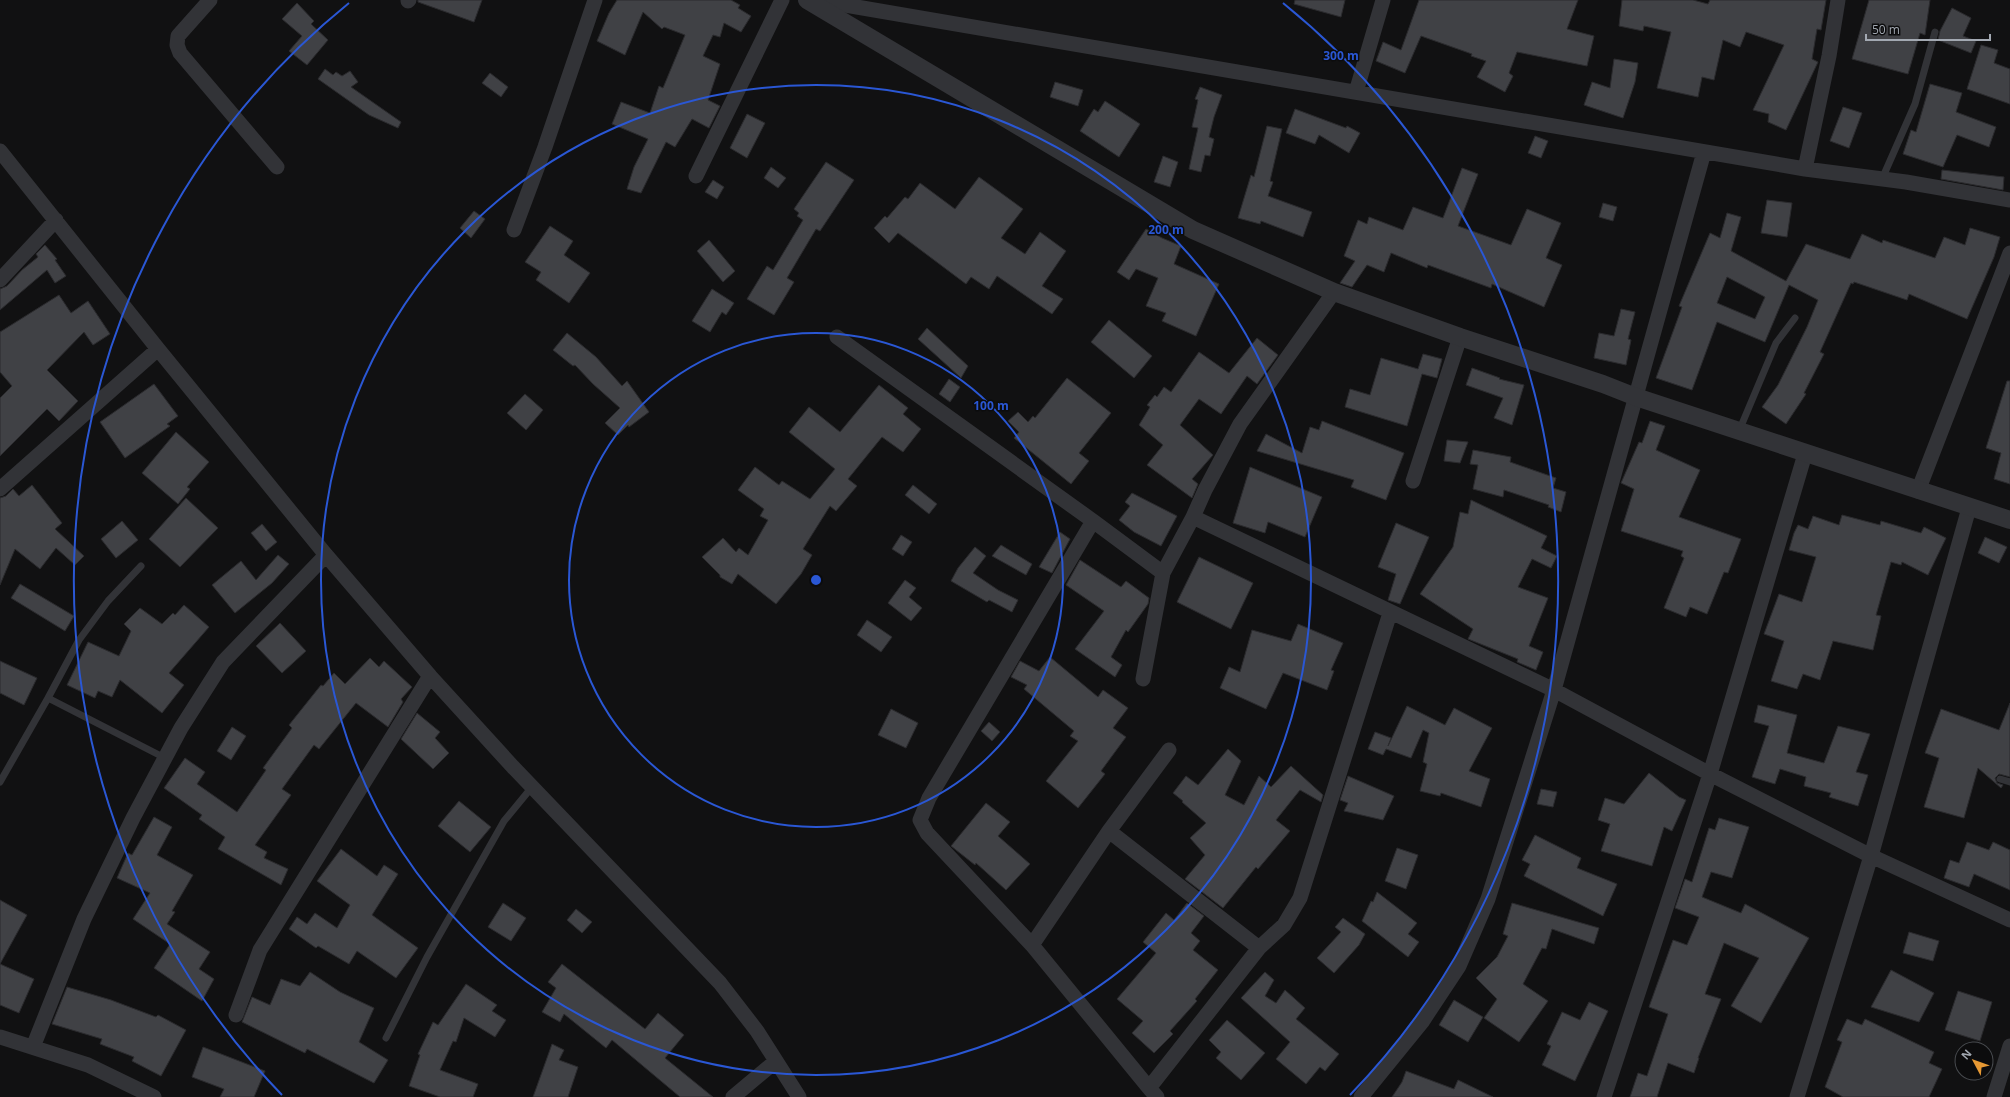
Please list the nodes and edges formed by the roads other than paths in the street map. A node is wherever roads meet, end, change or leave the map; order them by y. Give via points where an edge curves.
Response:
1 (210, 0) edge
2 (595, 0) edge
3 (782, 0) edge
4 (807, 0) edge
5 (816, 0) edge
6 (1383, 0) edge
7 (1838, 0) edge
8 (897, 7) edge
9 (1935, 32) dead end
10 (1356, 92) junction
11 (0, 151) edge
12 (1704, 152) junction
13 (277, 167) dead end
14 (1805, 169) junction
15 (696, 176) dead end
16 (1882, 179) junction
17 (2010, 200) edge
18 (56, 220) junction
19 (514, 230) dead end
20 (2010, 253) edge
21 (0, 280) edge
22 (1334, 292) junction
23 (1795, 318) dead end
24 (1460, 337) junction
25 (837, 338) dead end
26 (158, 349) junction
27 (1636, 397) junction
28 (1739, 431) junction
29 (1805, 454) junction
30 (1413, 480) dead end
31 (0, 489) edge
32 (1918, 491) junction
33 (1969, 508) junction
34 (1193, 517) junction
35 (2010, 520) edge
36 (1092, 521) junction
37 (326, 555) junction
38 (141, 566) dead end
39 (1163, 573) junction
40 (1390, 613) junction
41 (430, 676) junction
42 (1143, 678) dead end
43 (1554, 690) junction
44 (48, 698) junction
45 (1169, 750) dead end
46 (165, 758) junction
47 (1710, 774) junction
48 (2000, 779) dead end
49 (0, 782) edge
50 (2010, 782) edge
51 (532, 787) junction
52 (1109, 831) junction
53 (1871, 856) junction
54 (2010, 920) edge
55 (1032, 945) junction
56 (1259, 948) junction
57 (236, 1015) dead end
58 (0, 1037) edge
59 (386, 1038) dead end
60 (2010, 1046) edge
61 (33, 1047) junction
62 (776, 1061) junction
63 (1153, 1092) edge
64 (154, 1097) edge
65 (733, 1097) edge
66 (799, 1097) edge
67 (1361, 1097) edge
68 (1604, 1097) edge
69 (1797, 1097) edge
70 (1994, 1097) edge

1 - 13 street via 178,36 177,45 180,53
2 - 19 street
3 - 15 street
4 - 22 street via 1193,230
5 - 8 street
6 - 10 street
7 - 14 street
8 - 10 street
9 - 16 lane via 1915,104
10 - 12 street
11 - 18 street
12 - 14 street
12 - 27 street
14 - 16 street
16 - 17 street
18 - 21 street
18 - 26 street
20 - 32 street
22 - 24 street
22 - 34 street via 1240,424
23 - 28 lane via 1776,343
24 - 27 street
24 - 30 street
25 - 36 street
26 - 31 street
26 - 37 street
27 - 28 street
27 - 43 street
28 - 29 street
29 - 32 street
29 - 47 street
32 - 33 street
33 - 35 street
33 - 53 street
34 - 39 street
34 - 40 street
36 - 39 street
36 - 55 street via 929,798 920,820 927,833
37 - 41 street
37 - 46 street via 223,662
38 - 44 lane via 90,624
39 - 42 street
40 - 43 street
40 - 56 street via 1300,898 1284,924
41 - 51 street
41 - 57 street via 260,950
43 - 47 street
43 - 67 street via 1488,899 1459,966 1422,1022
44 - 46 lane
44 - 49 lane
45 - 52 street
46 - 61 street via 84,919
47 - 53 street
47 - 68 street
48 - 50 lane
51 - 59 lane via 504,821 427,957
51 - 62 street via 720,983 757,1031
52 - 55 street
52 - 56 street
53 - 54 street
53 - 69 street
55 - 63 street
56 - 63 street
58 - 61 street
60 - 70 street
61 - 64 street via 88,1065
62 - 65 street
62 - 66 street

